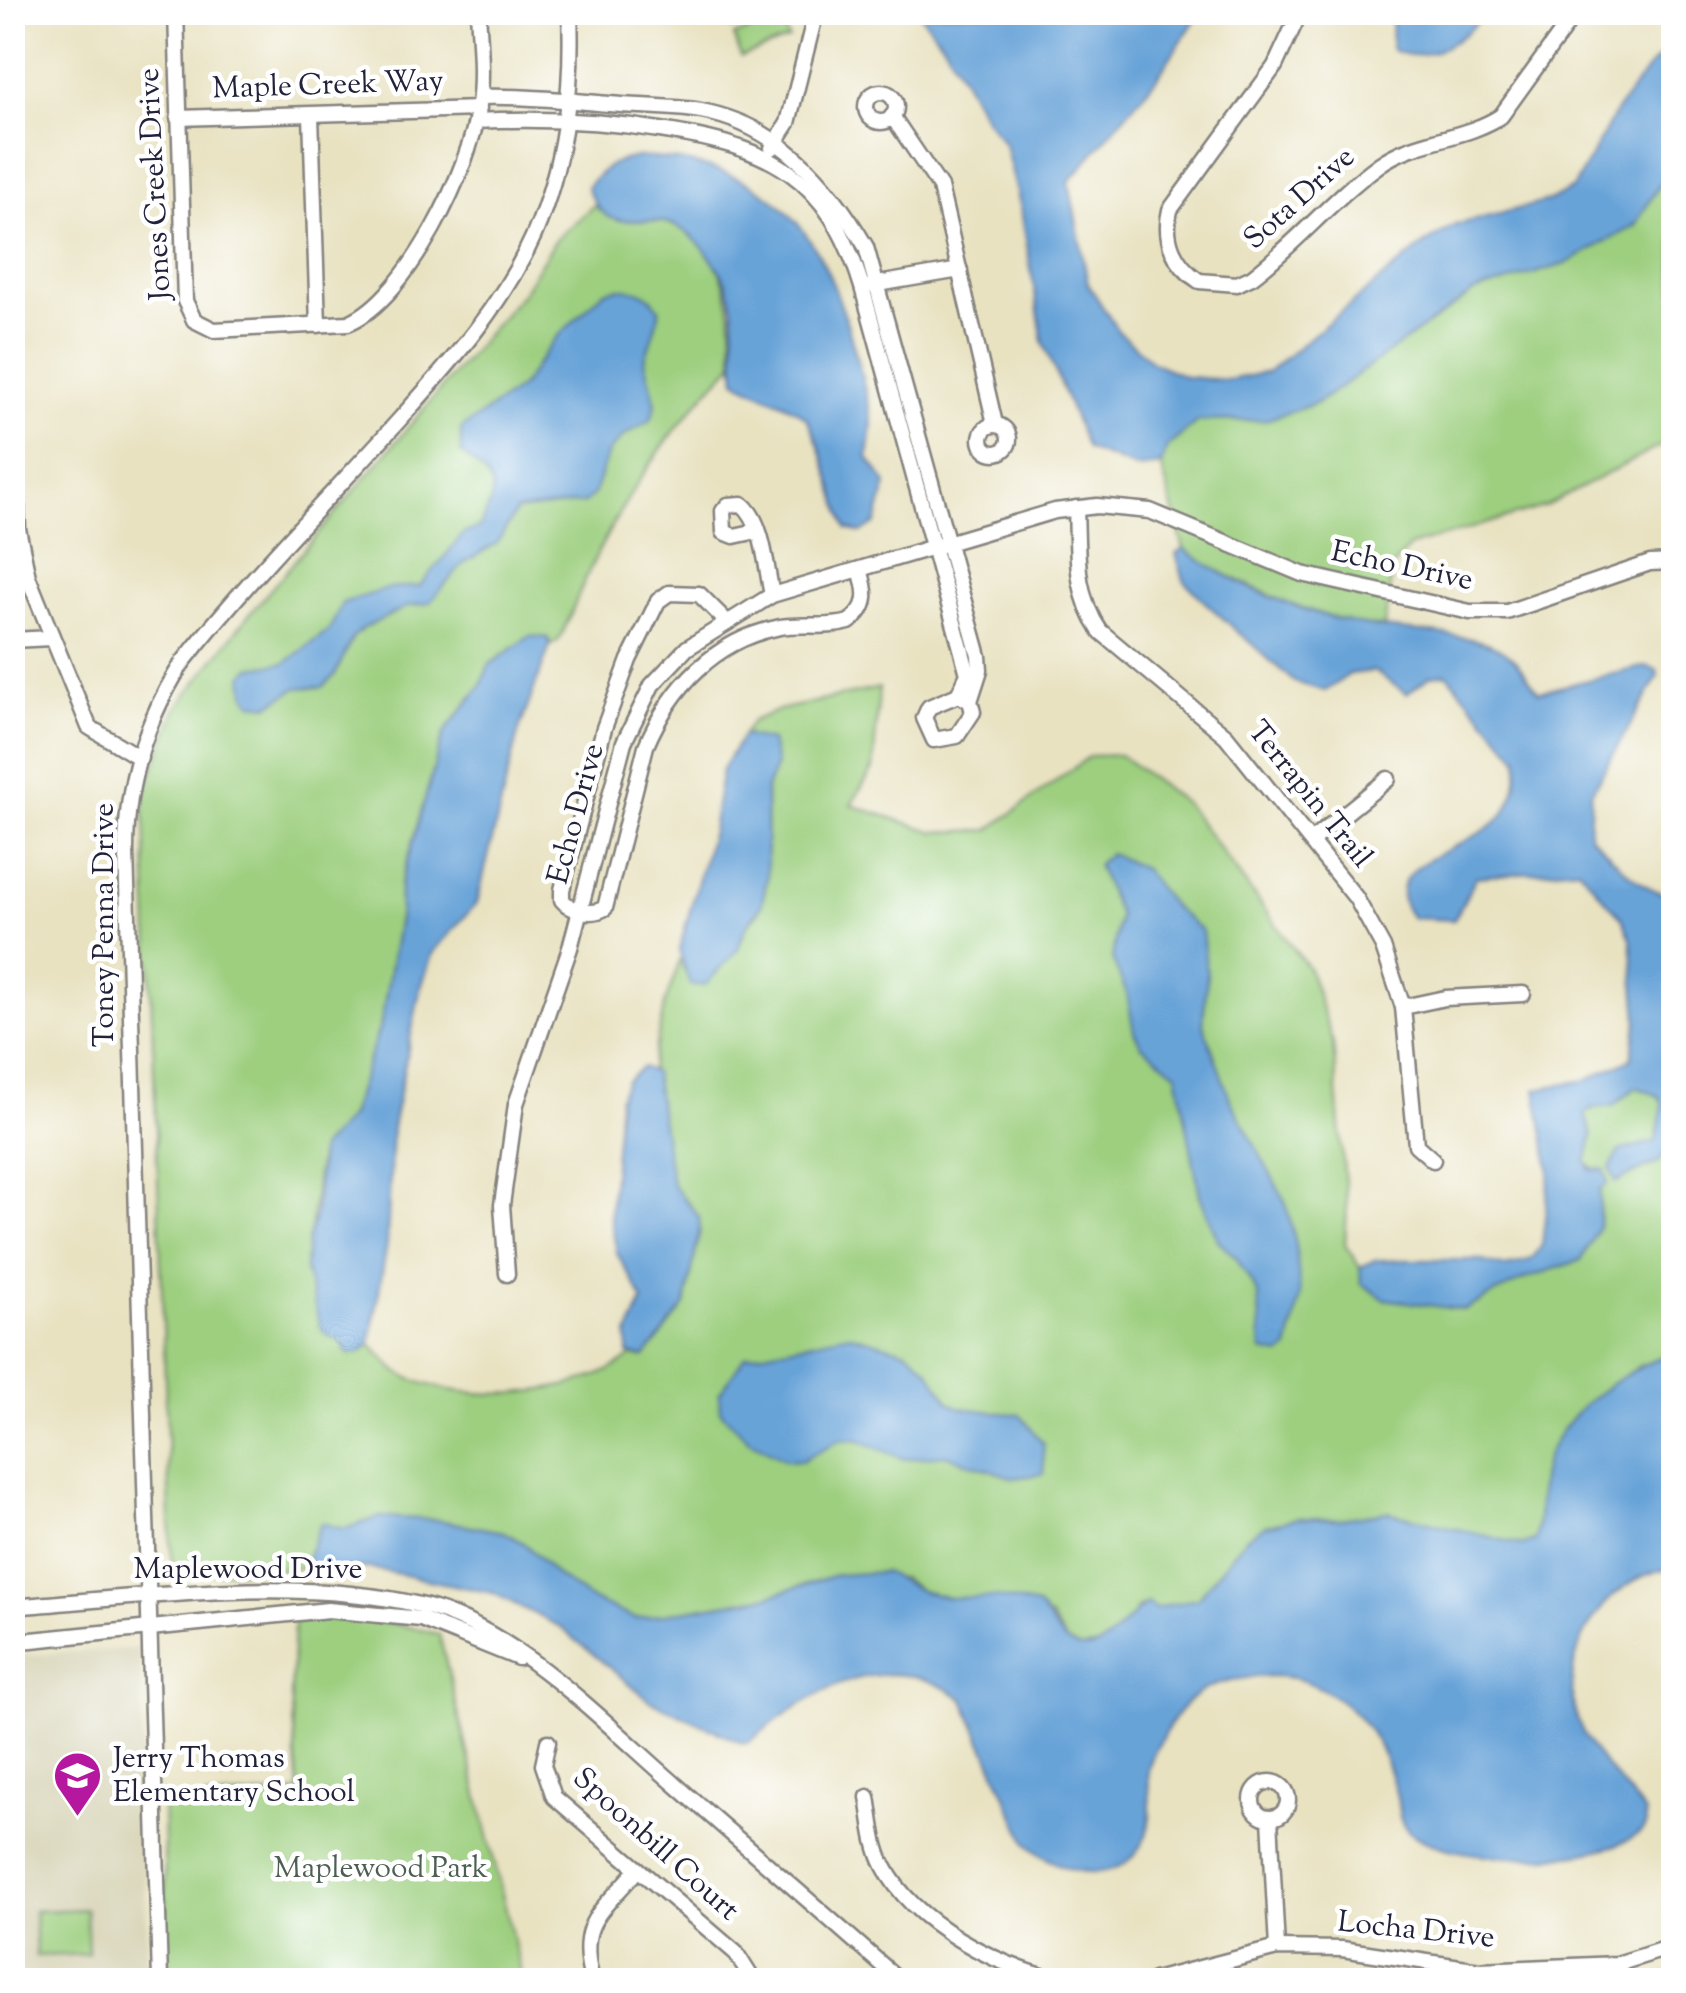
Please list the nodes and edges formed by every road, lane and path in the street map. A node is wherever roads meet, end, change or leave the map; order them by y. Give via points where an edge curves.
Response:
1 (176, 12) edge
2 (478, 12) edge
3 (570, 12) edge
4 (816, 12) edge
5 (1300, 12) edge
6 (1576, 12) edge
7 (569, 99) junction
8 (478, 109) junction
9 (310, 115) junction
10 (892, 116) dead end
11 (178, 118) junction
12 (567, 118) junction
13 (776, 142) junction
14 (766, 157) junction
15 (960, 270) junction
16 (878, 284) junction
17 (862, 287) junction
18 (318, 325) junction
19 (13, 376) edge
20 (995, 424) dead end
21 (1076, 508) junction
22 (15, 510) edge
23 (757, 530) dead end
24 (942, 543) junction
25 (1674, 562) edge
26 (860, 570) junction
27 (772, 595) junction
28 (726, 620) junction
29 (51, 638) junction
30 (12, 640) edge
31 (964, 698) dead end
32 (140, 758) junction
33 (1388, 779) dead end
34 (1312, 840) junction
35 (580, 910) junction
36 (1523, 994) dead end
37 (1403, 1006) junction
38 (1433, 1160) dead end
39 (507, 1274) dead end
40 (151, 1596) junction
41 (12, 1606) edge
42 (152, 1631) junction
43 (12, 1642) edge
44 (528, 1662) junction
45 (548, 1742) dead end
46 (868, 1797) dead end
47 (1270, 1818) dead end
48 (638, 1869) junction
49 (1674, 1946) edge
50 (1276, 1948) junction
51 (891, 1978) edge
52 (160, 1980) edge
53 (592, 1980) edge
54 (753, 1980) edge
55 (1058, 1980) edge
56 (1154, 1980) edge

1 - 11 street, Jones Creek Drive
2 - 8 street, Jones Creek Drive
3 - 7 street, Toney Penna Drive
4 - 13 street via 788,123
5 - 6 street, Sota Drive via 1275,66 1170,210 1174,256 1199,281 1237,284 1252,277 1380,164 1501,116
7 - 8 street, Maple Creek Way
7 - 12 street, Toney Penna Drive
7 - 13 street, Maple Creek Way via 703,111
8 - 9 street, Maple Creek Way
8 - 12 street, Maple Creek Way
8 - 18 street, Jones Creek Drive via 442,209 411,263 361,318
9 - 11 street, Maple Creek Way
9 - 18 street
10 - 15 street via 940,186
11 - 18 street, Jones Creek Drive via 190,314 214,330
12 - 14 street, Maple Creek Way via 709,136
12 - 32 street, Toney Penna Drive via 534,234 484,323 196,646 152,716
13 - 14 street
13 - 16 street, Maple Creek Way via 811,168 845,210
14 - 17 street, Maple Creek Way via 830,214
15 - 16 street
15 - 20 street
16 - 17 street
16 - 24 street, Maple Creek Way
17 - 24 street, Maple Creek Way
19 - 22 street
21 - 24 street, Echo Drive
21 - 25 street, Echo Drive via 1150,511 1302,574 1470,612 1507,612 1650,563
21 - 34 street, Terrapin Trail via 1082,596 1100,631 1226,736
22 - 29 street via 28,577
23 - 27 street
24 - 26 street, Echo Drive
24 - 31 street via 968,674
26 - 27 street, Echo Drive
26 - 35 street via 866,598 849,622 757,634 720,651 684,682 646,746 605,908
27 - 28 street, Echo Drive
28 - 35 street, Echo Drive via 668,665 635,714
28 - 35 street via 699,594 658,601 609,713 566,872 562,900
29 - 30 street
29 - 32 street via 89,727
32 - 40 street, Toney Penna Drive via 128,800 126,851
33 - 34 street
34 - 37 street, Terrapin Trail via 1373,927
35 - 39 street, Echo Drive via 508,1138 502,1205
36 - 37 street
37 - 38 street, Terrapin Trail via 1416,1145
40 - 41 street, Maplewood Drive
40 - 42 street, Toney Penna Drive
40 - 44 street, Maplewood Drive via 320,1592 387,1598 478,1626
42 - 43 street, Maplewood Drive
42 - 44 street, Maplewood Drive via 328,1610 372,1612 420,1619
42 - 52 street, Toney Penna Drive
44 - 51 street, Maplewood Drive
45 - 48 street, Spoonbill Court via 542,1766 549,1790
46 - 55 street via 878,1850 902,1892 976,1950
47 - 50 street
48 - 53 street via 588,1930 584,1946
48 - 54 street, Spoonbill Court via 736,1953
49 - 50 street, Locha Drive via 1617,1964 1480,1970 1342,1949
50 - 56 street, Locha Drive

